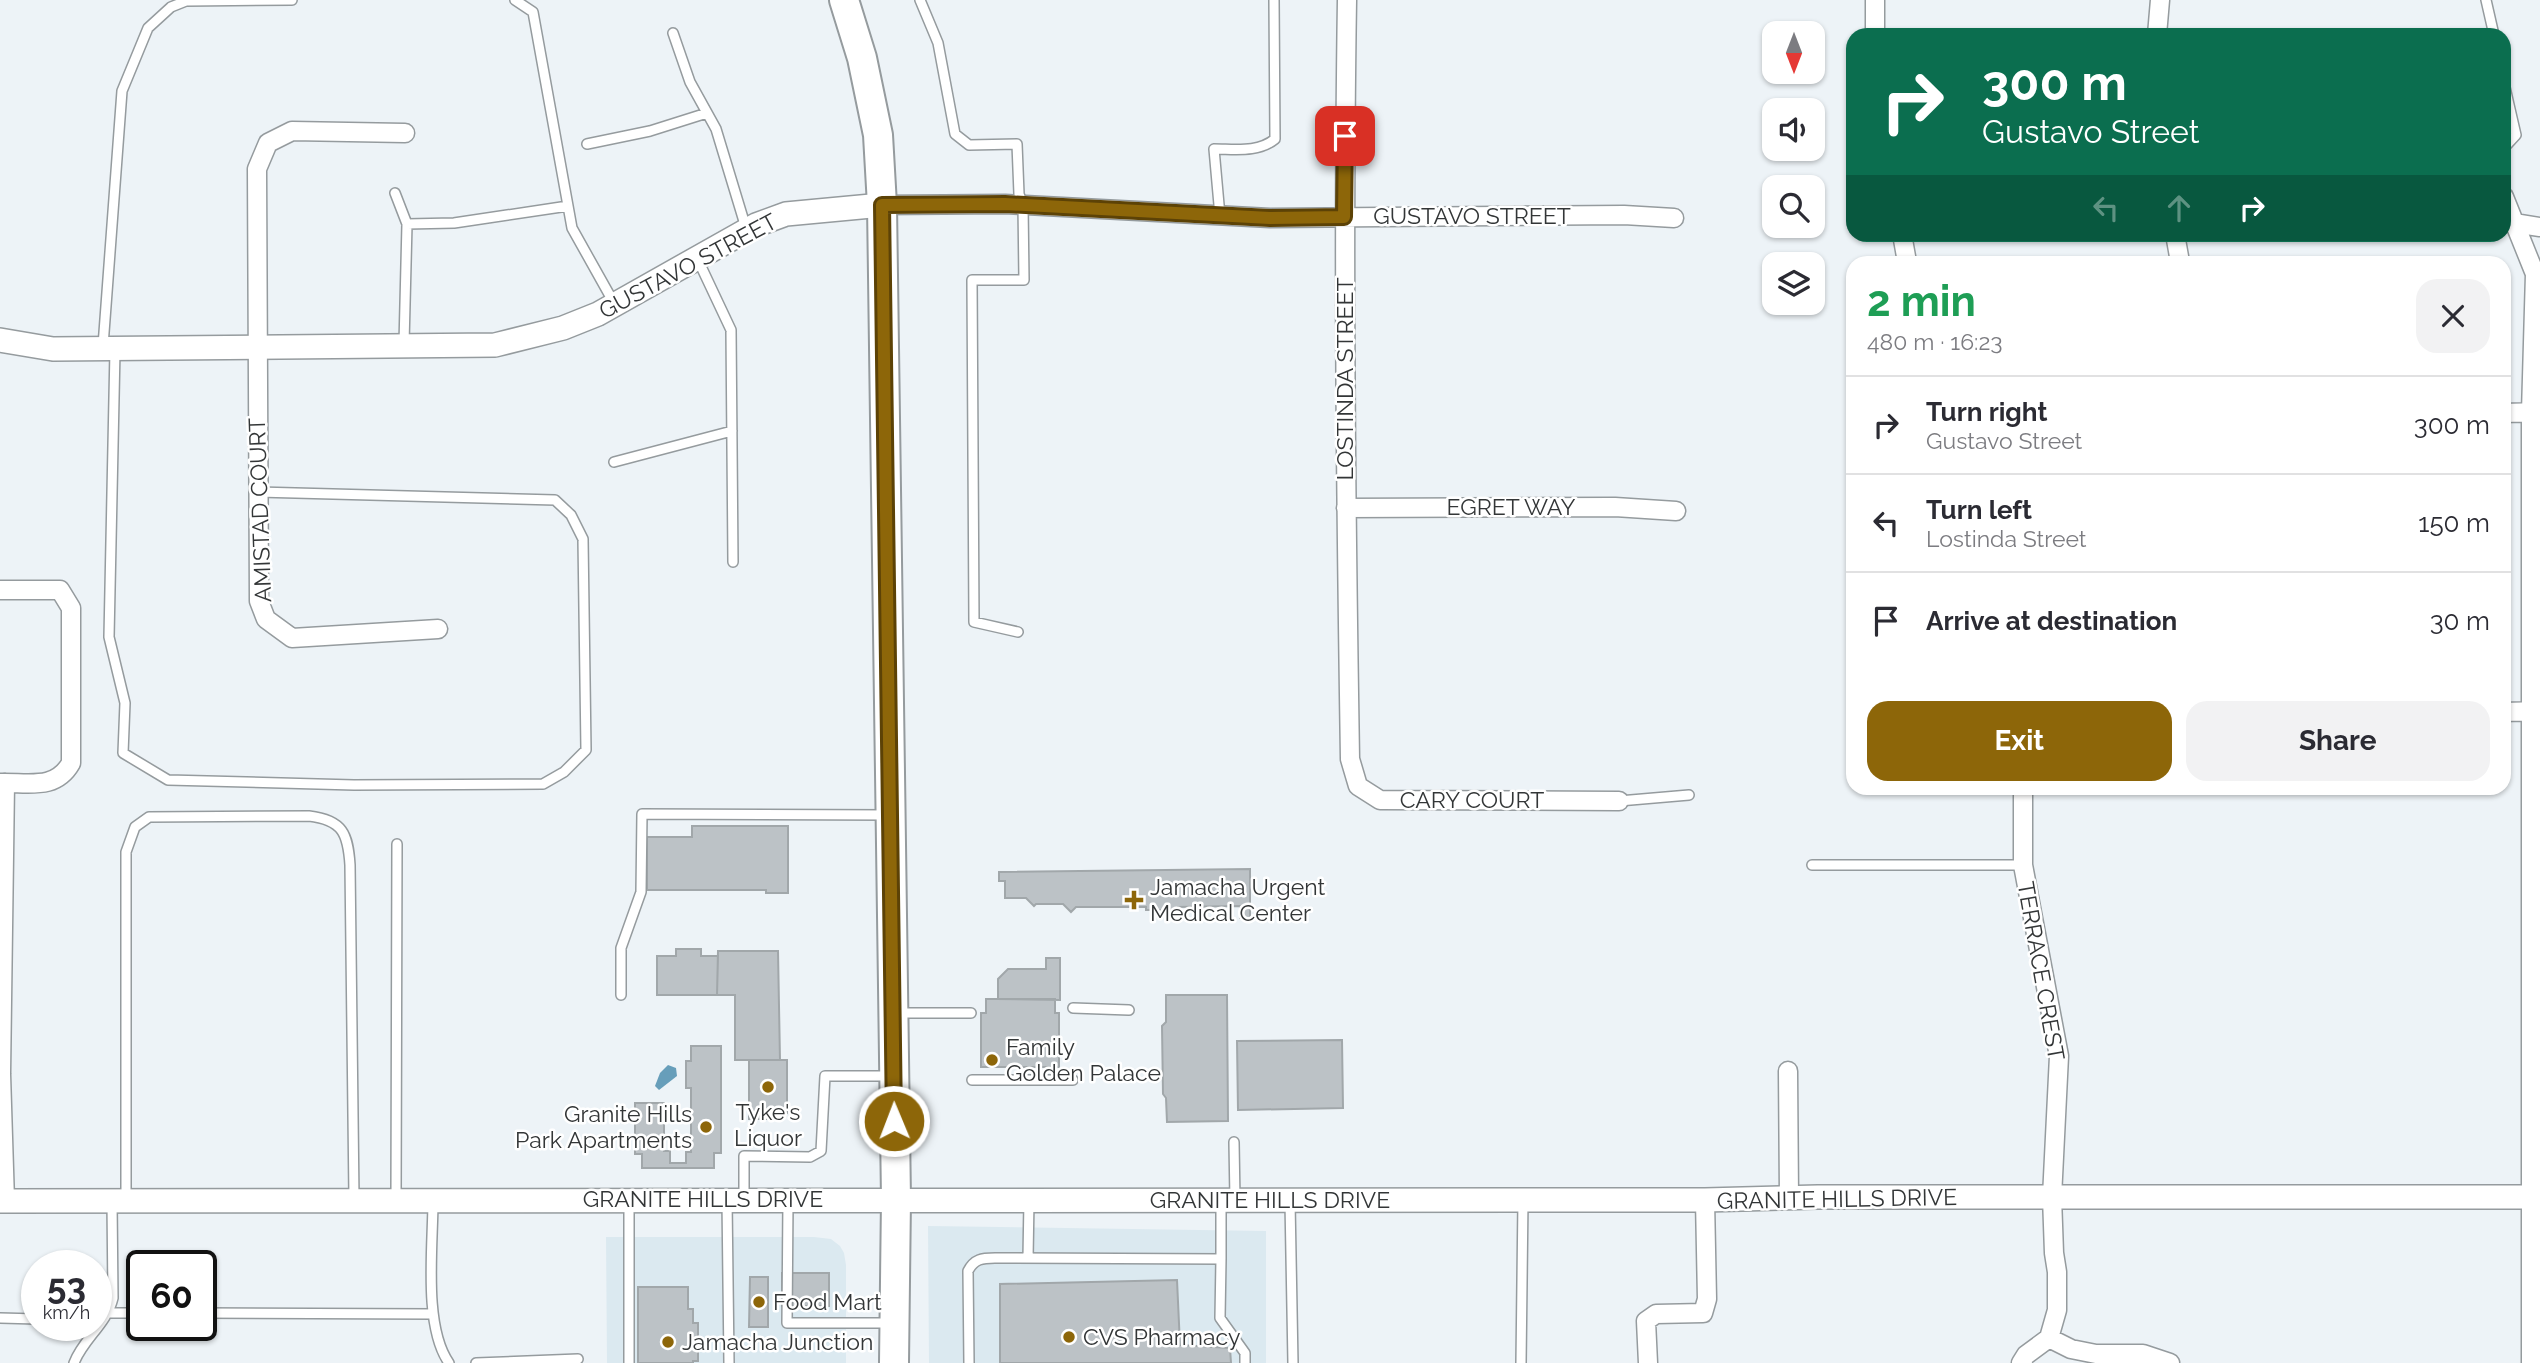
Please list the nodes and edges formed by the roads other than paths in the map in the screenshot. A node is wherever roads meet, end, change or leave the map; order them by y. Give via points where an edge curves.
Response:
1 (292, 0) edge
2 (515, 0) edge
3 (844, 0) edge
4 (920, 0) edge
5 (1274, 0) edge
6 (1347, 0) edge
7 (1875, 0) edge
8 (2161, 0) edge
9 (2486, 0) edge
10 (1875, 28) edge
11 (2158, 28) edge
12 (2492, 28) edge
13 (673, 33) dead end
14 (707, 113) junction
15 (2511, 113) edge
16 (405, 133) dead end
17 (2511, 140) edge
18 (587, 144) dead end
19 (395, 193) dead end
20 (882, 205) junction
21 (1023, 205) junction
22 (568, 206) junction
23 (2511, 215) edge
24 (1220, 216) junction
25 (1344, 217) junction
26 (1674, 218) dead end
27 (2514, 223) junction
28 (407, 224) junction
29 (2540, 227) edge
30 (746, 230) junction
31 (697, 258) junction
32 (615, 304) junction
33 (0, 341) edge
34 (404, 346) junction
35 (257, 348) junction
36 (109, 349) junction
37 (2535, 412) edge
38 (2511, 413) edge
39 (732, 431) junction
40 (614, 462) dead end
41 (258, 492) junction
42 (1346, 508) junction
43 (1676, 511) dead end
44 (733, 562) dead end
45 (0, 590) edge
46 (438, 629) dead end
47 (1018, 632) dead end
48 (2535, 711) edge
49 (2511, 712) edge
50 (1350, 759) joint
51 (3, 783) edge
52 (1689, 795) dead end
53 (2023, 795) edge
54 (1619, 801) joint
55 (890, 815) junction
56 (397, 844) dead end
57 (1812, 865) dead end
58 (2023, 865) junction
59 (621, 995) dead end
60 (1073, 1008) dead end
61 (1129, 1010) dead end
62 (893, 1013) junction
63 (971, 1013) dead end
64 (1788, 1071) dead end
65 (0, 1074) edge
66 (893, 1076) junction
67 (972, 1080) dead end
68 (1073, 1080) dead end
69 (1234, 1142) dead end
70 (2052, 1197) junction
71 (2535, 1197) edge
72 (1788, 1198) junction
73 (629, 1199) junction
74 (736, 1199) junction
75 (788, 1199) junction
76 (896, 1199) junction
77 (1029, 1199) junction
78 (119, 1200) junction
79 (354, 1200) junction
80 (396, 1200) junction
81 (433, 1200) junction
82 (1228, 1200) junction
83 (1290, 1200) junction
84 (1523, 1200) junction
85 (1705, 1200) junction
86 (3, 1201) edge
87 (1028, 1258) junction
88 (1221, 1259) junction
89 (112, 1300) edge
90 (217, 1313) edge
91 (433, 1314) junction
92 (0, 1318) edge
93 (21, 1319) edge
94 (894, 1323) junction
95 (2049, 1338) junction
96 (85, 1341) edge
97 (2534, 1353) edge
98 (578, 1359) dead end
99 (74, 1363) edge
100 (449, 1363) edge
101 (476, 1363) edge
102 (629, 1363) edge
103 (729, 1363) edge
104 (894, 1363) edge
105 (968, 1363) edge
106 (1245, 1363) edge
107 (1293, 1363) edge
108 (1521, 1363) edge
109 (1648, 1363) edge
110 (2021, 1363) edge
111 (2170, 1363) edge

1 - 36 lane via 186,1 171,7 148,28 122,91
2 - 22 lane via 533,12
3 - 20 main road via 878,135
4 - 21 lane via 938,43 954,134 969,145 1017,144
5 - 24 lane via 1275,139 1257,148 1214,149
6 - 25 street, LOSTINDA STREET
7 - 10 street
8 - 11 street
9 - 12 lane
13 - 14 lane via 690,82
14 - 18 lane
14 - 30 lane
15 - 17 lane via 2516,135
16 - 35 street, AMISTAD COURT via 292,131 268,143 257,169
19 - 28 lane
20 - 21 street, GUSTAVO STREET
20 - 30 street, GUSTAVO STREET via 786,214
20 - 55 main road
21 - 24 street, GUSTAVO STREET
21 - 47 lane via 1024,280 972,280 974,622
22 - 28 lane via 454,223
22 - 32 lane via 572,228
23 - 27 street
24 - 25 street, GUSTAVO STREET
25 - 26 street, GUSTAVO STREET
25 - 42 street, LOSTINDA STREET
27 - 29 street
27 - 37 street via 2535,274
28 - 34 lane
30 - 31 street, GUSTAVO STREET
31 - 32 street, GUSTAVO STREET
31 - 39 lane via 732,330
32 - 34 street, GUSTAVO STREET via 563,328 495,345
33 - 36 street, GUSTAVO STREET via 53,349
34 - 35 street, GUSTAVO STREET
35 - 36 street, GUSTAVO STREET
35 - 41 street, AMISTAD COURT
36 - 41 lane via 109,637 125,703 123,753 167,780 543,784 564,772 586,750 583,539 572,515 555,500
37 - 38 street
37 - 48 street
39 - 40 lane
39 - 44 lane
41 - 46 street, AMISTAD COURT via 259,601 266,619 292,638
42 - 43 street, EGRET WAY
42 - 50 street, LOSTINDA STREET
45 - 51 street via 60,590 71,608 71,763 64,775 51,783
48 - 49 street
48 - 71 street
50 - 54 street, CARY COURT via 1359,786 1380,800
51 - 65 street
52 - 54 lane
53 - 58 street, TERRACE CREST
55 - 59 lane via 642,814 641,892 621,948
55 - 62 main road
56 - 80 lane
57 - 58 lane
58 - 70 street, TERRACE CREST via 2059,1056
60 - 61 lane
62 - 63 lane
62 - 66 main road
64 - 72 street
65 - 86 street
66 - 74 lane via 825,1076 821,1151 810,1157 744,1156
66 - 76 main road
67 - 68 lane
69 - 82 lane
70 - 71 street, GRANITE HILLS DRIVE
70 - 72 street, GRANITE HILLS DRIVE
70 - 95 street, TERRACE CREST via 2057,1310
71 - 97 street
72 - 85 street, GRANITE HILLS DRIVE
73 - 74 street, GRANITE HILLS DRIVE
73 - 81 street, GRANITE HILLS DRIVE
73 - 102 lane
74 - 75 street, GRANITE HILLS DRIVE
74 - 103 lane
75 - 76 street, GRANITE HILLS DRIVE
75 - 94 lane via 787,1323
76 - 77 street, GRANITE HILLS DRIVE
76 - 94 main road
77 - 82 street, GRANITE HILLS DRIVE
77 - 87 lane
78 - 79 street, GRANITE HILLS DRIVE
78 - 79 lane via 126,852 130,836 149,817 309,816 333,821 341,828 349,851
78 - 86 street, GRANITE HILLS DRIVE
78 - 89 lane
79 - 80 street, GRANITE HILLS DRIVE
80 - 81 street, GRANITE HILLS DRIVE
81 - 91 lane
82 - 83 street, GRANITE HILLS DRIVE
82 - 88 lane
83 - 84 street, GRANITE HILLS DRIVE
83 - 107 lane
84 - 85 street, GRANITE HILLS DRIVE
84 - 108 lane
85 - 109 street via 1707,1299 1703,1313 1656,1314 1646,1321
87 - 88 lane
87 - 105 lane via 979,1259 970,1266
88 - 106 lane via 1220,1318 1245,1353
90 - 91 lane
91 - 100 lane via 439,1346
92 - 93 lane
94 - 104 main road
95 - 110 street
95 - 111 street via 2071,1349 2143,1354
96 - 99 lane
98 - 101 lane

